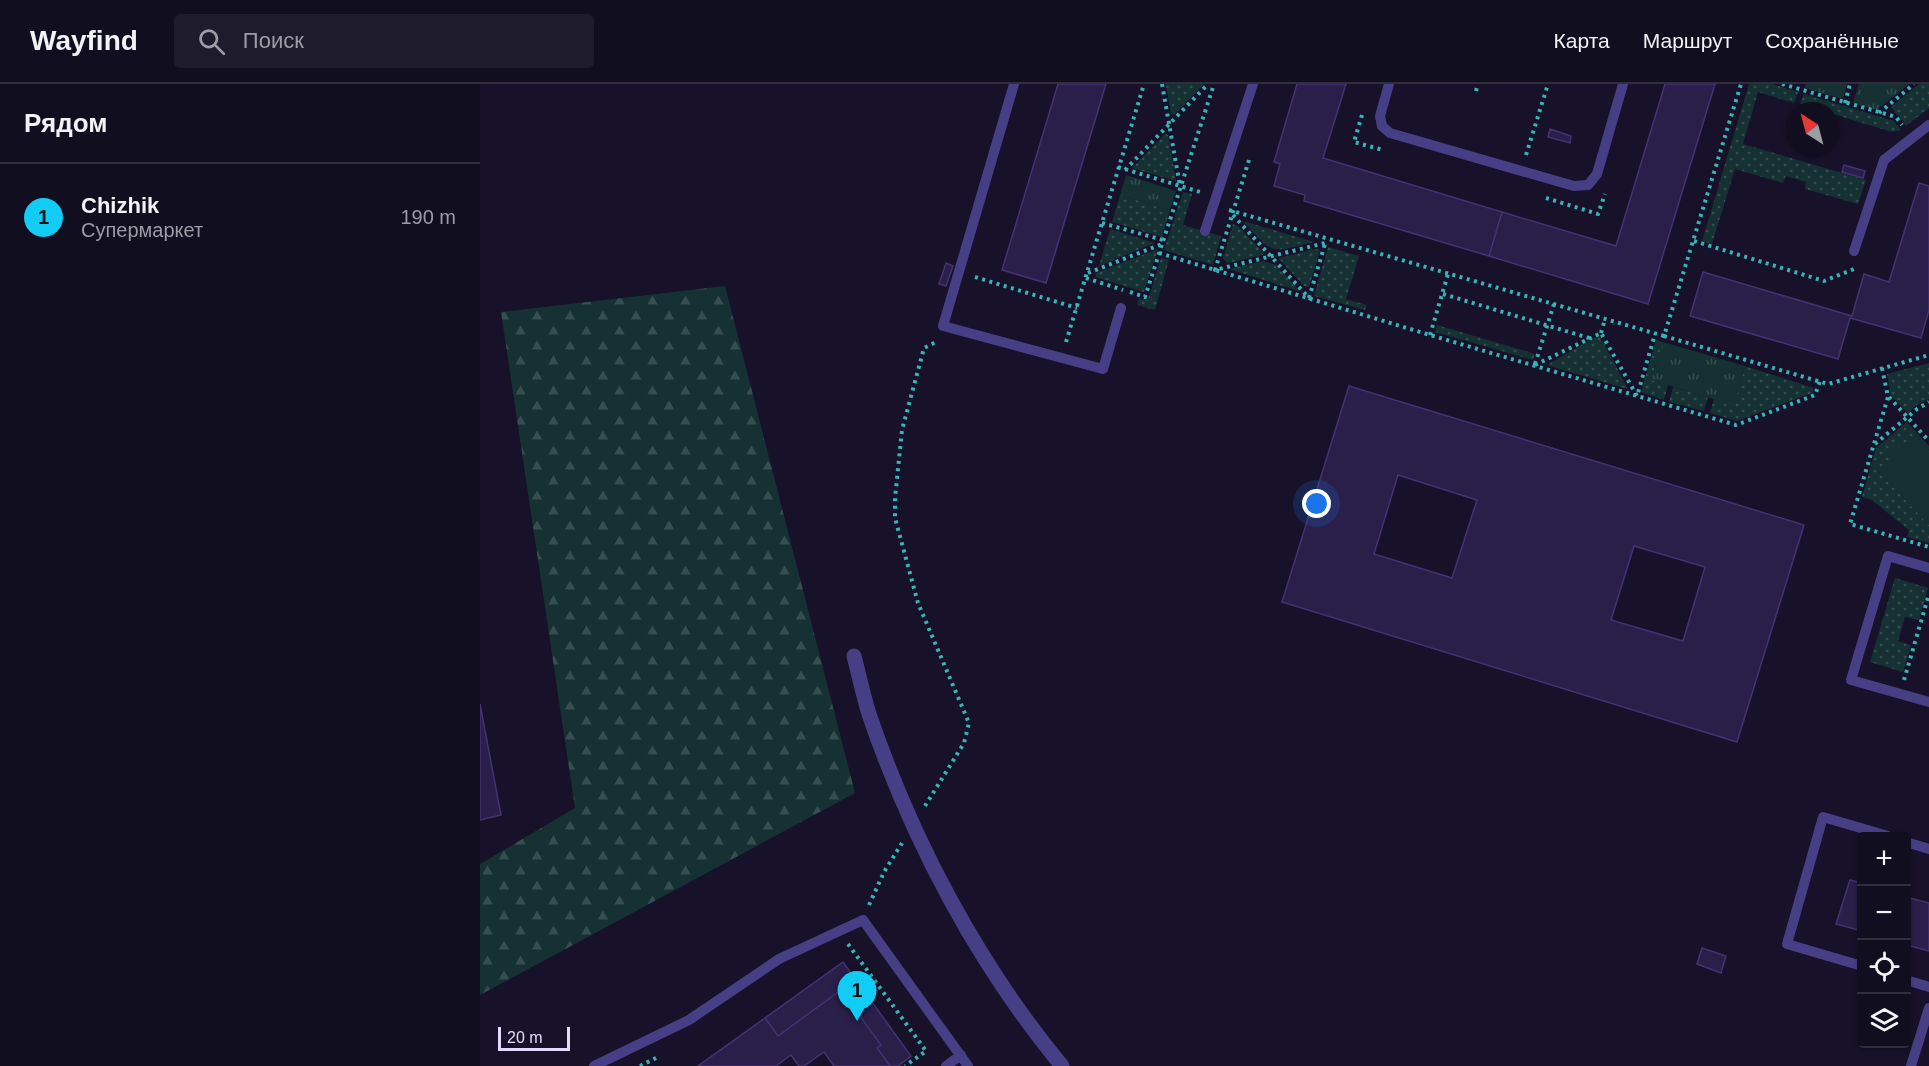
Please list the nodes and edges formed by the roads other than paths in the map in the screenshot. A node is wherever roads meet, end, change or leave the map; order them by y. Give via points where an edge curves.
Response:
1 (1014, 84) edge
2 (1253, 84) edge
3 (1389, 84) edge
4 (1623, 84) edge
5 (1927, 130) edge
6 (1205, 231) dead end
7 (1854, 251) dead end
8 (1120, 308) dead end
9 (1929, 568) edge
10 (854, 656) dead end
11 (1929, 702) edge
12 (1872, 832) edge
13 (1911, 844) edge
14 (1929, 849) edge
15 (1857, 965) edge
16 (1911, 982) edge
17 (1929, 987) edge
18 (1929, 1008) edge
19 (961, 1055) junction
20 (594, 1066) edge
21 (946, 1066) edge
22 (968, 1066) edge
23 (1062, 1066) edge
24 (1911, 1066) edge

1 - 8 lane via 943,326 1103,369
2 - 6 lane
3 - 4 lane via 1380,116 1382,126 1390,133 1574,186 1588,185 1597,174
5 - 7 lane via 1884,160
9 - 11 lane via 1888,556 1851,680
10 - 23 street via 868,711 921,845 973,939 1034,1032
12 - 15 lane via 1823,817 1787,944
13 - 14 lane
16 - 17 lane
18 - 24 lane
19 - 20 lane via 863,920 779,959 689,1020
19 - 21 lane
19 - 22 lane

